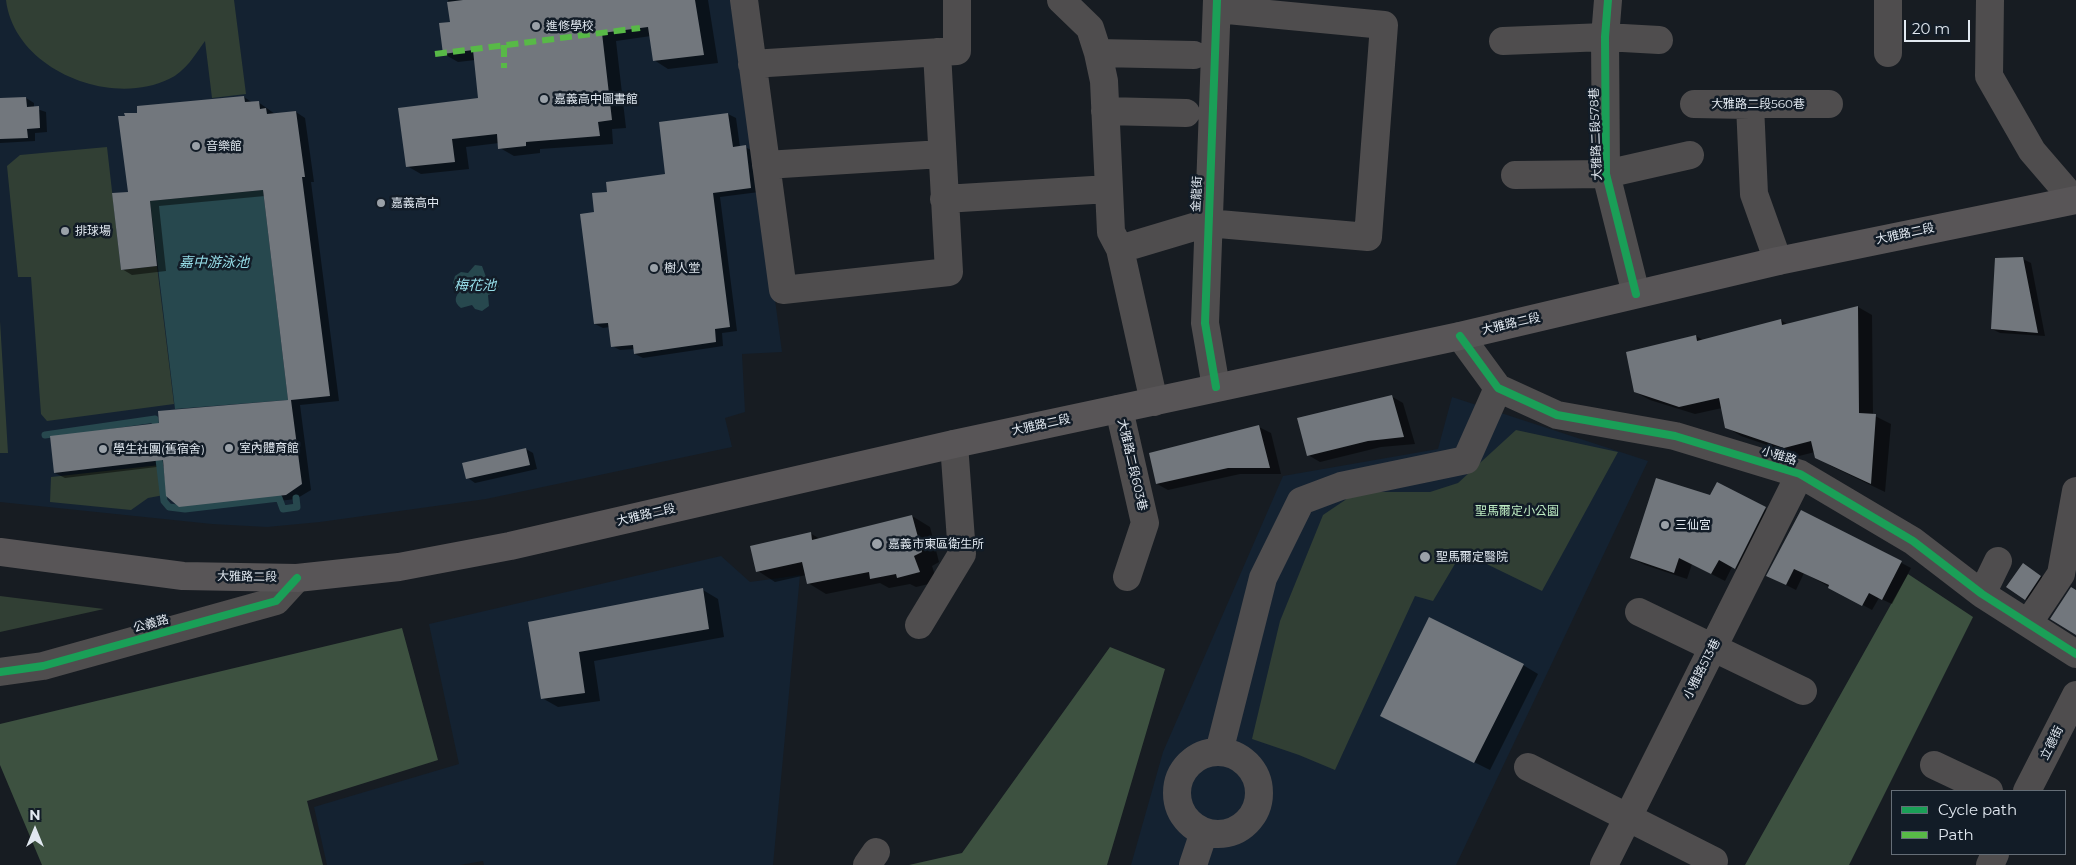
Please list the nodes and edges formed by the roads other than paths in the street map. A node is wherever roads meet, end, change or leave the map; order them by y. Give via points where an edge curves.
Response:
1 (744, 0) edge
2 (957, 0) edge
3 (1061, 0) edge
4 (1608, 0) edge
5 (1888, 0) edge
6 (1990, 0) edge
7 (1217, 4) edge
8 (1605, 37) junction
9 (1659, 40) dead end
10 (1503, 41) dead end
11 (937, 52) junction
12 (1098, 53) junction
13 (1888, 53) dead end
14 (1194, 55) dead end
15 (752, 64) junction
16 (1829, 104) dead end
17 (1105, 111) junction
18 (1186, 113) dead end
19 (942, 154) junction
20 (1690, 155) dead end
21 (766, 165) junction
22 (1606, 174) junction
23 (1514, 175) dead end
24 (1109, 189) junction
25 (944, 198) junction
26 (2075, 204) edge
27 (1207, 223) junction
28 (1120, 248) junction
29 (1778, 261) junction
30 (1636, 294) junction
31 (1460, 336) junction
32 (1216, 387) junction
33 (1498, 388) junction
34 (1154, 402) junction
35 (1119, 409) junction
36 (954, 444) junction
37 (1800, 474) junction
38 (2076, 491) edge
39 (0, 552) edge
40 (1998, 561) dead end
41 (1127, 577) dead end
42 (297, 578) junction
43 (1982, 594) junction
44 (1639, 612) dead end
45 (2029, 622) junction
46 (920, 625) dead end
47 (1712, 649) junction
48 (2076, 654) edge
49 (0, 672) edge
50 (1803, 691) dead end
51 (2076, 695) edge
52 (1219, 752) junction
53 (1934, 765) dead end
54 (1528, 767) dead end
55 (1987, 790) edge
56 (2028, 790) edge
57 (1627, 817) junction
58 (1204, 832) junction
59 (1714, 861) dead end
60 (1193, 865) edge
61 (1604, 865) edge

1 - 15 street
2 - 11 street via 957,51
3 - 12 street via 1090,28
4 - 8 street, 大雅路二段578巷
5 - 13 street
6 - 26 street via 1989,76 2032,151
7 - 27 street, 金龍街
7 - 27 street via 1384,25 1368,237
8 - 9 street
8 - 10 street
8 - 22 street, 大雅路二段578巷
11 - 15 street
11 - 19 street
12 - 14 street
12 - 17 street via 1104,81
15 - 21 street
16 - 29 street, 大雅路二段560巷 via 1694,104 1750,105 1754,194
17 - 18 street
17 - 24 street
19 - 21 street
19 - 25 street
20 - 22 street, 大雅路二段578巷
21 - 25 street via 783,290 949,272
22 - 23 street, 大雅路二段578巷
22 - 30 street, 大雅路二段578巷
24 - 25 street
24 - 28 street via 1111,232
26 - 29 main road, 大雅路二段
27 - 28 street
27 - 32 street, 金龍街 via 1205,323
28 - 34 street
29 - 30 main road, 大雅路二段
30 - 31 main road, 大雅路二段
31 - 32 main road, 大雅路二段
31 - 33 street, 小雅路
32 - 34 main road, 大雅路二段
33 - 37 street, 小雅路 via 1557,415 1675,436
33 - 52 street via 1466,460 1341,486 1301,501 1263,578
34 - 35 main road, 大雅路二段
35 - 36 main road, 大雅路二段
35 - 41 street, 大雅路二段603巷 via 1145,524
36 - 42 main road, 大雅路二段 via 510,546 400,567
36 - 46 street via 962,554
37 - 43 street, 小雅路 via 1913,541
37 - 47 street, 小雅路513巷
38 - 45 street via 2061,574
39 - 42 main road, 大雅路二段 via 183,576
40 - 43 street
42 - 49 street, 公義路 via 276,601 43,666
43 - 45 street, 小雅路
44 - 47 street
45 - 48 street, 小雅路
47 - 50 street
47 - 57 street, 小雅路513巷
51 - 56 street, 立德街
52 - 58 street via 1195,759 1179,779 1177,792 1181,811 1193,826
52 - 58 street via 1233,755 1250,768 1260,787 1259,801 1254,814 1232,832
53 - 55 street
54 - 57 street
57 - 59 street
57 - 61 street, 小雅路513巷
58 - 60 street

